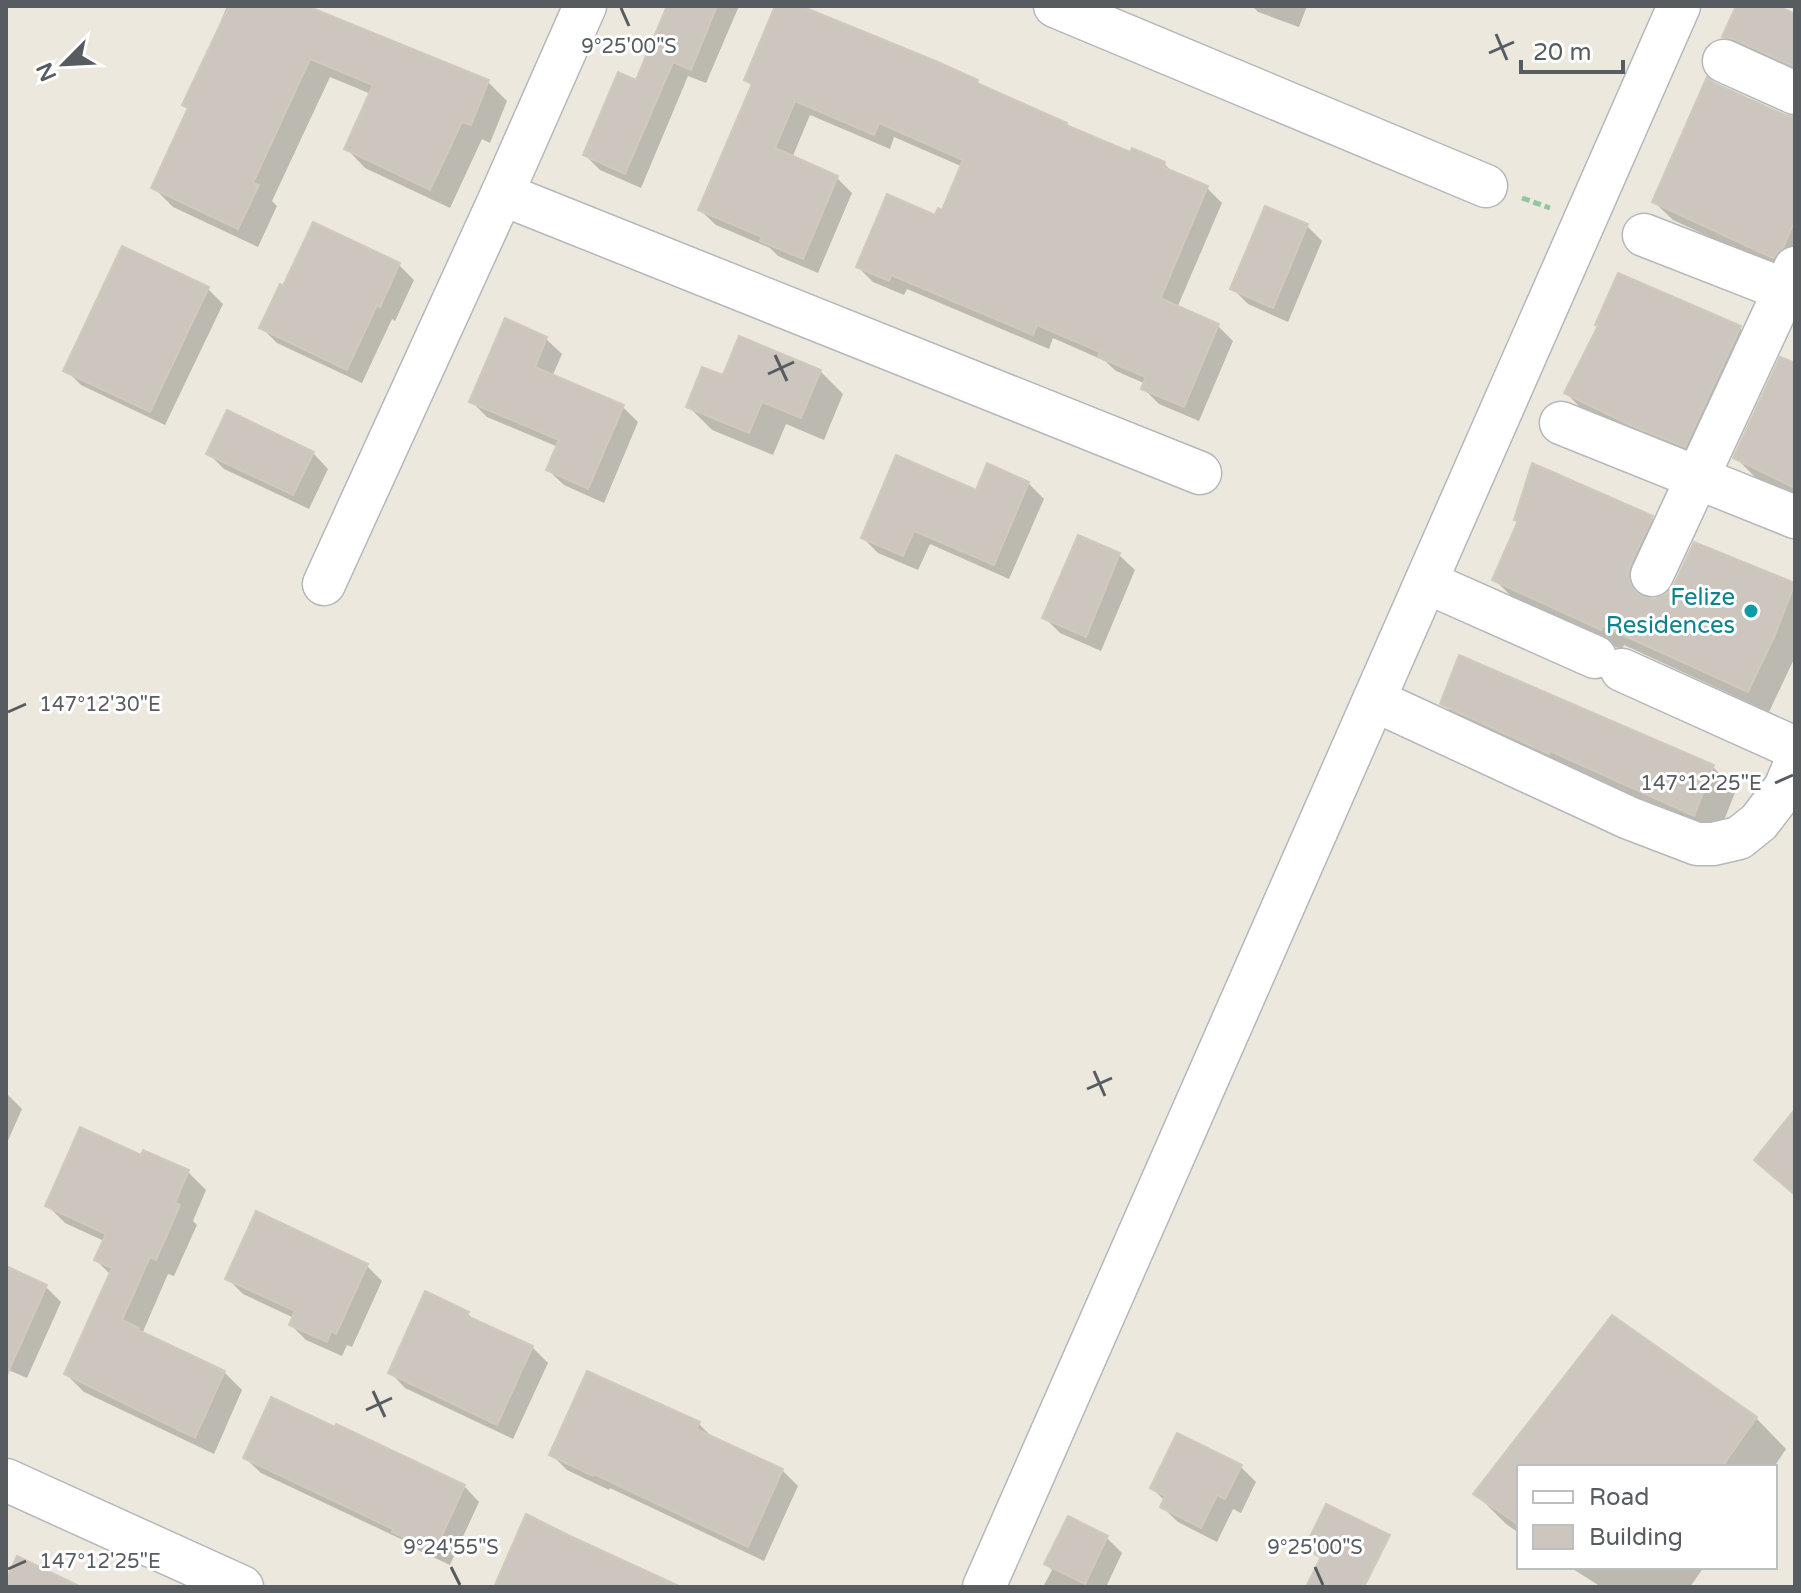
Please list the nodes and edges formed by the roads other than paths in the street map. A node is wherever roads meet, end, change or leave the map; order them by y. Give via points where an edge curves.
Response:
1 (585, 6) edge
2 (1055, 6) edge
3 (1679, 6) edge
4 (1724, 61) dead end
5 (1795, 93) edge
6 (1486, 186) road end
7 (502, 194) junction
8 (1644, 235) dead end
9 (1792, 284) edge
10 (1561, 423) dead end
11 (1200, 473) dead end
12 (1698, 477) junction
13 (1795, 517) edge
14 (1652, 575) dead end
15 (1426, 582) junction
16 (324, 584) dead end
17 (1374, 700) junction
18 (1795, 748) edge
19 (1795, 764) edge
20 (6, 1480) edge
21 (242, 1587) edge
22 (984, 1587) edge

1 - 7 street
2 - 6 street
3 - 15 street
4 - 5 street
7 - 11 street
7 - 16 street
8 - 9 street
9 - 12 street
10 - 12 street
12 - 13 street
12 - 14 street
15 - 17 street
15 - 18 street
17 - 19 street via 1697,844 1739,838 1759,822 1785,788
17 - 22 street
20 - 21 street

